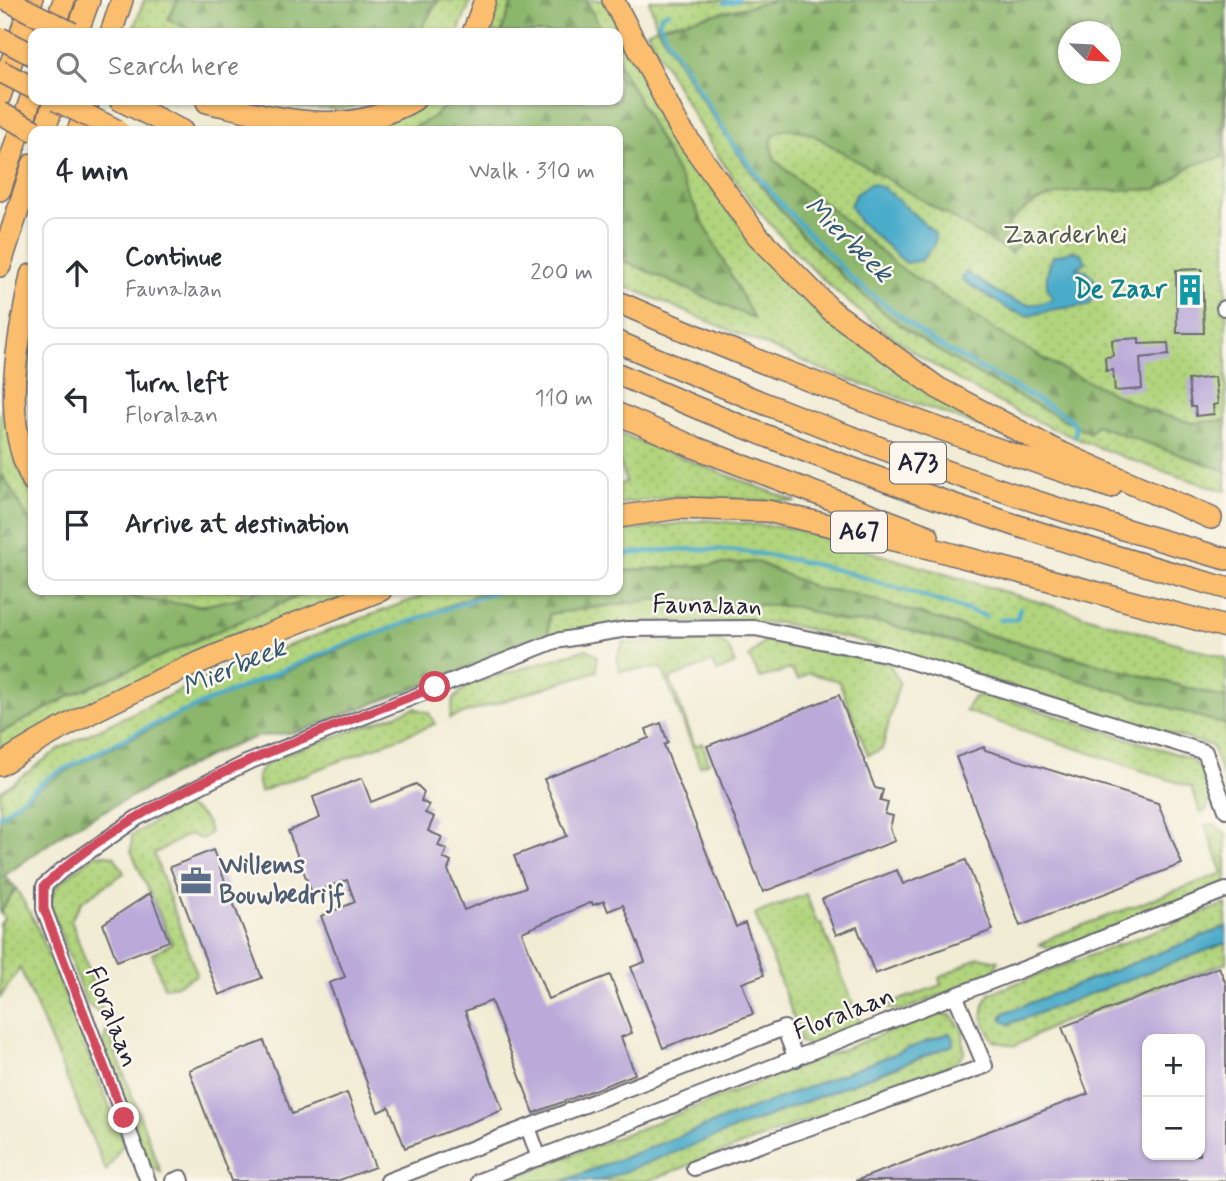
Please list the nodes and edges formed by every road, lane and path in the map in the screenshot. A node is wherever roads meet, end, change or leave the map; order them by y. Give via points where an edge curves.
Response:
1 (7, 0) edge
2 (32, 0) edge
3 (64, 0) edge
4 (89, 0) edge
5 (122, 0) edge
6 (485, 0) edge
7 (613, 0) edge
8 (55, 28) edge
9 (62, 28) edge
10 (79, 28) edge
11 (113, 28) edge
12 (474, 28) edge
13 (0, 38) edge
14 (28, 52) edge
15 (0, 71) edge
16 (28, 87) edge
17 (0, 96) edge
18 (28, 105) edge
19 (54, 105) edge
20 (66, 105) edge
21 (87, 105) edge
22 (129, 105) edge
23 (212, 105) edge
24 (221, 105) edge
25 (405, 105) edge
26 (0, 113) edge
27 (46, 126) edge
28 (80, 126) edge
29 (108, 126) edge
30 (172, 126) edge
31 (253, 126) edge
32 (28, 127) edge
33 (28, 179) edge
34 (0, 190) edge
35 (0, 266) edge
36 (28, 284) edge
37 (28, 296) edge
38 (623, 304) edge
39 (623, 344) edge
40 (0, 369) edge
41 (623, 376) edge
42 (623, 416) edge
43 (28, 472) edge
44 (623, 516) edge
45 (1218, 520) edge
46 (1226, 559) edge
47 (1226, 588) edge
48 (1096, 590) junction
49 (369, 595) edge
50 (1226, 627) edge
51 (0, 765) edge
52 (1226, 810) edge
53 (1226, 890) edge
54 (44, 909) joint
55 (956, 997) junction
56 (796, 1059) junction
57 (528, 1127) junction
58 (539, 1158) junction
59 (694, 1168) dead end
60 (393, 1180) edge
61 (148, 1181) edge
62 (173, 1181) edge
63 (182, 1181) edge
64 (479, 1181) edge

1 - 9 highway, bridge
2 - 17 highway
3 - 8 highway
4 - 10 highway
5 - 11 highway
6 - 12 highway
7 - 45 highway, A73 via 680,128 757,235 832,311 937,388 1057,451
13 - 14 highway, bridge
15 - 16 highway, bridge
18 - 34 highway
19 - 27 highway
20 - 29 highway, bridge
21 - 28 highway
22 - 30 highway
23 - 31 highway
24 - 25 highway via 332,125
26 - 32 highway, bridge
33 - 35 highway
36 - 40 highway
37 - 43 highway via 13,385 13,428
38 - 45 highway, A73 via 723,349 924,426
39 - 46 highway, A73 via 710,383 911,460
41 - 47 highway, A73 via 896,486 1091,551
42 - 48 highway, A73 via 892,524
44 - 48 highway, A67 via 679,508 766,512
48 - 50 highway, A73
49 - 51 highway via 186,670
52 - 54 street, Faunalaan via 1205,752 886,654 755,628 627,629 555,641 246,763 136,818 61,871 44,886
53 - 55 street, Floralaan
54 - 61 street, Floralaan
55 - 56 street, Floralaan
55 - 59 street via 985,1066
56 - 57 street via 784,1028
56 - 58 street, Floralaan
57 - 58 street
57 - 60 street
58 - 64 street, Floralaan
62 - 63 street

